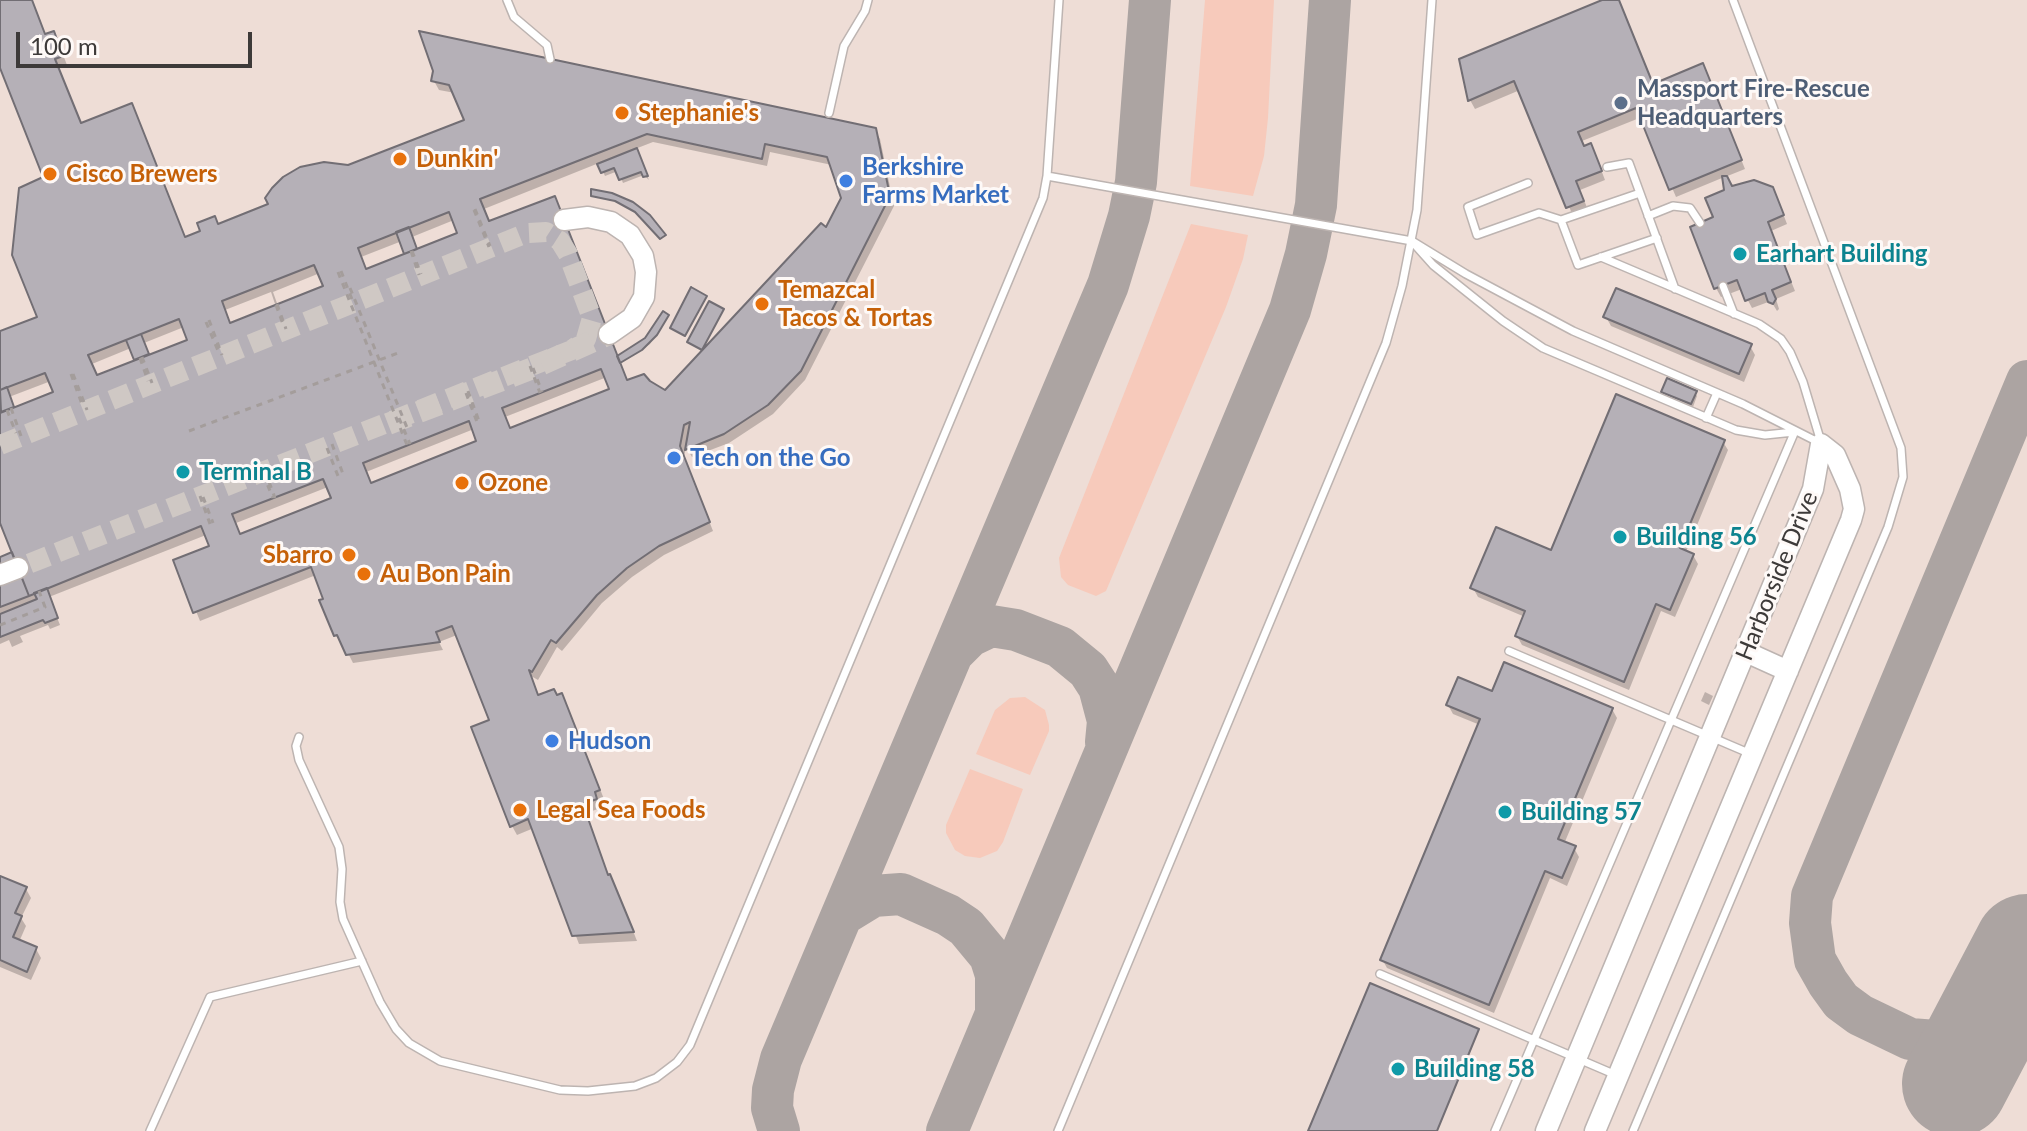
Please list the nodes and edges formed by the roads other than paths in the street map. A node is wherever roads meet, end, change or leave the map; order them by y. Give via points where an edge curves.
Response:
1 (507, 0) edge
2 (868, 0) edge
3 (1059, 0) edge
4 (1432, 0) edge
5 (1733, 0) edge
6 (550, 59) dead end
7 (829, 113) dead end
8 (1607, 167) dead end
9 (1047, 176) junction
10 (1528, 183) dead end
11 (1640, 193) junction
12 (1648, 216) junction
13 (564, 220) dead end
14 (1561, 220) junction
15 (1700, 223) dead end
16 (1657, 238) junction
17 (1412, 241) junction
18 (1601, 257) junction
19 (1723, 286) dead end
20 (1675, 289) junction
21 (1734, 314) junction
22 (609, 334) tunnel mouth
23 (1717, 393) junction
24 (1706, 418) junction
25 (1795, 431) junction
26 (1821, 444) junction
27 (1509, 651) dead end
28 (1746, 652) junction
29 (1788, 671) junction
30 (1672, 720) junction
31 (299, 737) dead end
32 (1710, 737) junction
33 (1753, 755) junction
34 (362, 961) junction
35 (1380, 974) dead end
36 (1534, 1040) junction
37 (1576, 1058) junction
38 (1618, 1076) junction
39 (150, 1131) edge
40 (1058, 1131) edge
41 (1495, 1131) edge
42 (1546, 1131) edge
43 (1595, 1131) edge
44 (1633, 1131) edge

1 - 6 lane via 514,17 547,45
2 - 7 lane via 844,46
3 - 9 lane
4 - 17 lane
5 - 44 lane via 1901,448 1903,477 1888,527
8 - 11 lane via 1629,163
9 - 17 lane
9 - 34 lane via 1030,235 690,1045 677,1062 635,1086 576,1091 440,1061 396,1029
10 - 14 lane via 1468,207 1477,235 1539,213
11 - 12 lane
11 - 14 lane
12 - 15 lane via 1673,206 1690,208
12 - 16 lane
13 - 22 street via 588,217 611,222 630,235 643,256 644,297 632,318
14 - 18 lane via 1578,265
16 - 18 lane
16 - 20 lane
17 - 23 lane via 1573,331
17 - 24 lane via 1433,265 1543,348
17 - 40 lane via 1395,314 1365,395
18 - 20 lane
19 - 21 lane
20 - 21 lane
21 - 26 lane via 1771,331 1790,352
23 - 24 lane
23 - 25 lane
24 - 25 lane via 1750,434
25 - 26 lane
25 - 30 lane
26 - 28 street, Harborside Drive via 1813,489
26 - 29 street, Harborside Drive via 1840,464 1854,509
27 - 30 lane
28 - 29 street
28 - 32 street, Harborside Drive
29 - 33 street, Harborside Drive
30 - 32 lane
30 - 36 lane
31 - 34 lane via 299,760 339,847 343,919
32 - 33 lane
32 - 37 street, Harborside Drive
33 - 38 street, Harborside Drive
34 - 39 lane via 210,997
35 - 36 lane
36 - 37 lane
36 - 41 lane
37 - 38 lane
37 - 42 street, Harborside Drive
38 - 43 street, Harborside Drive

